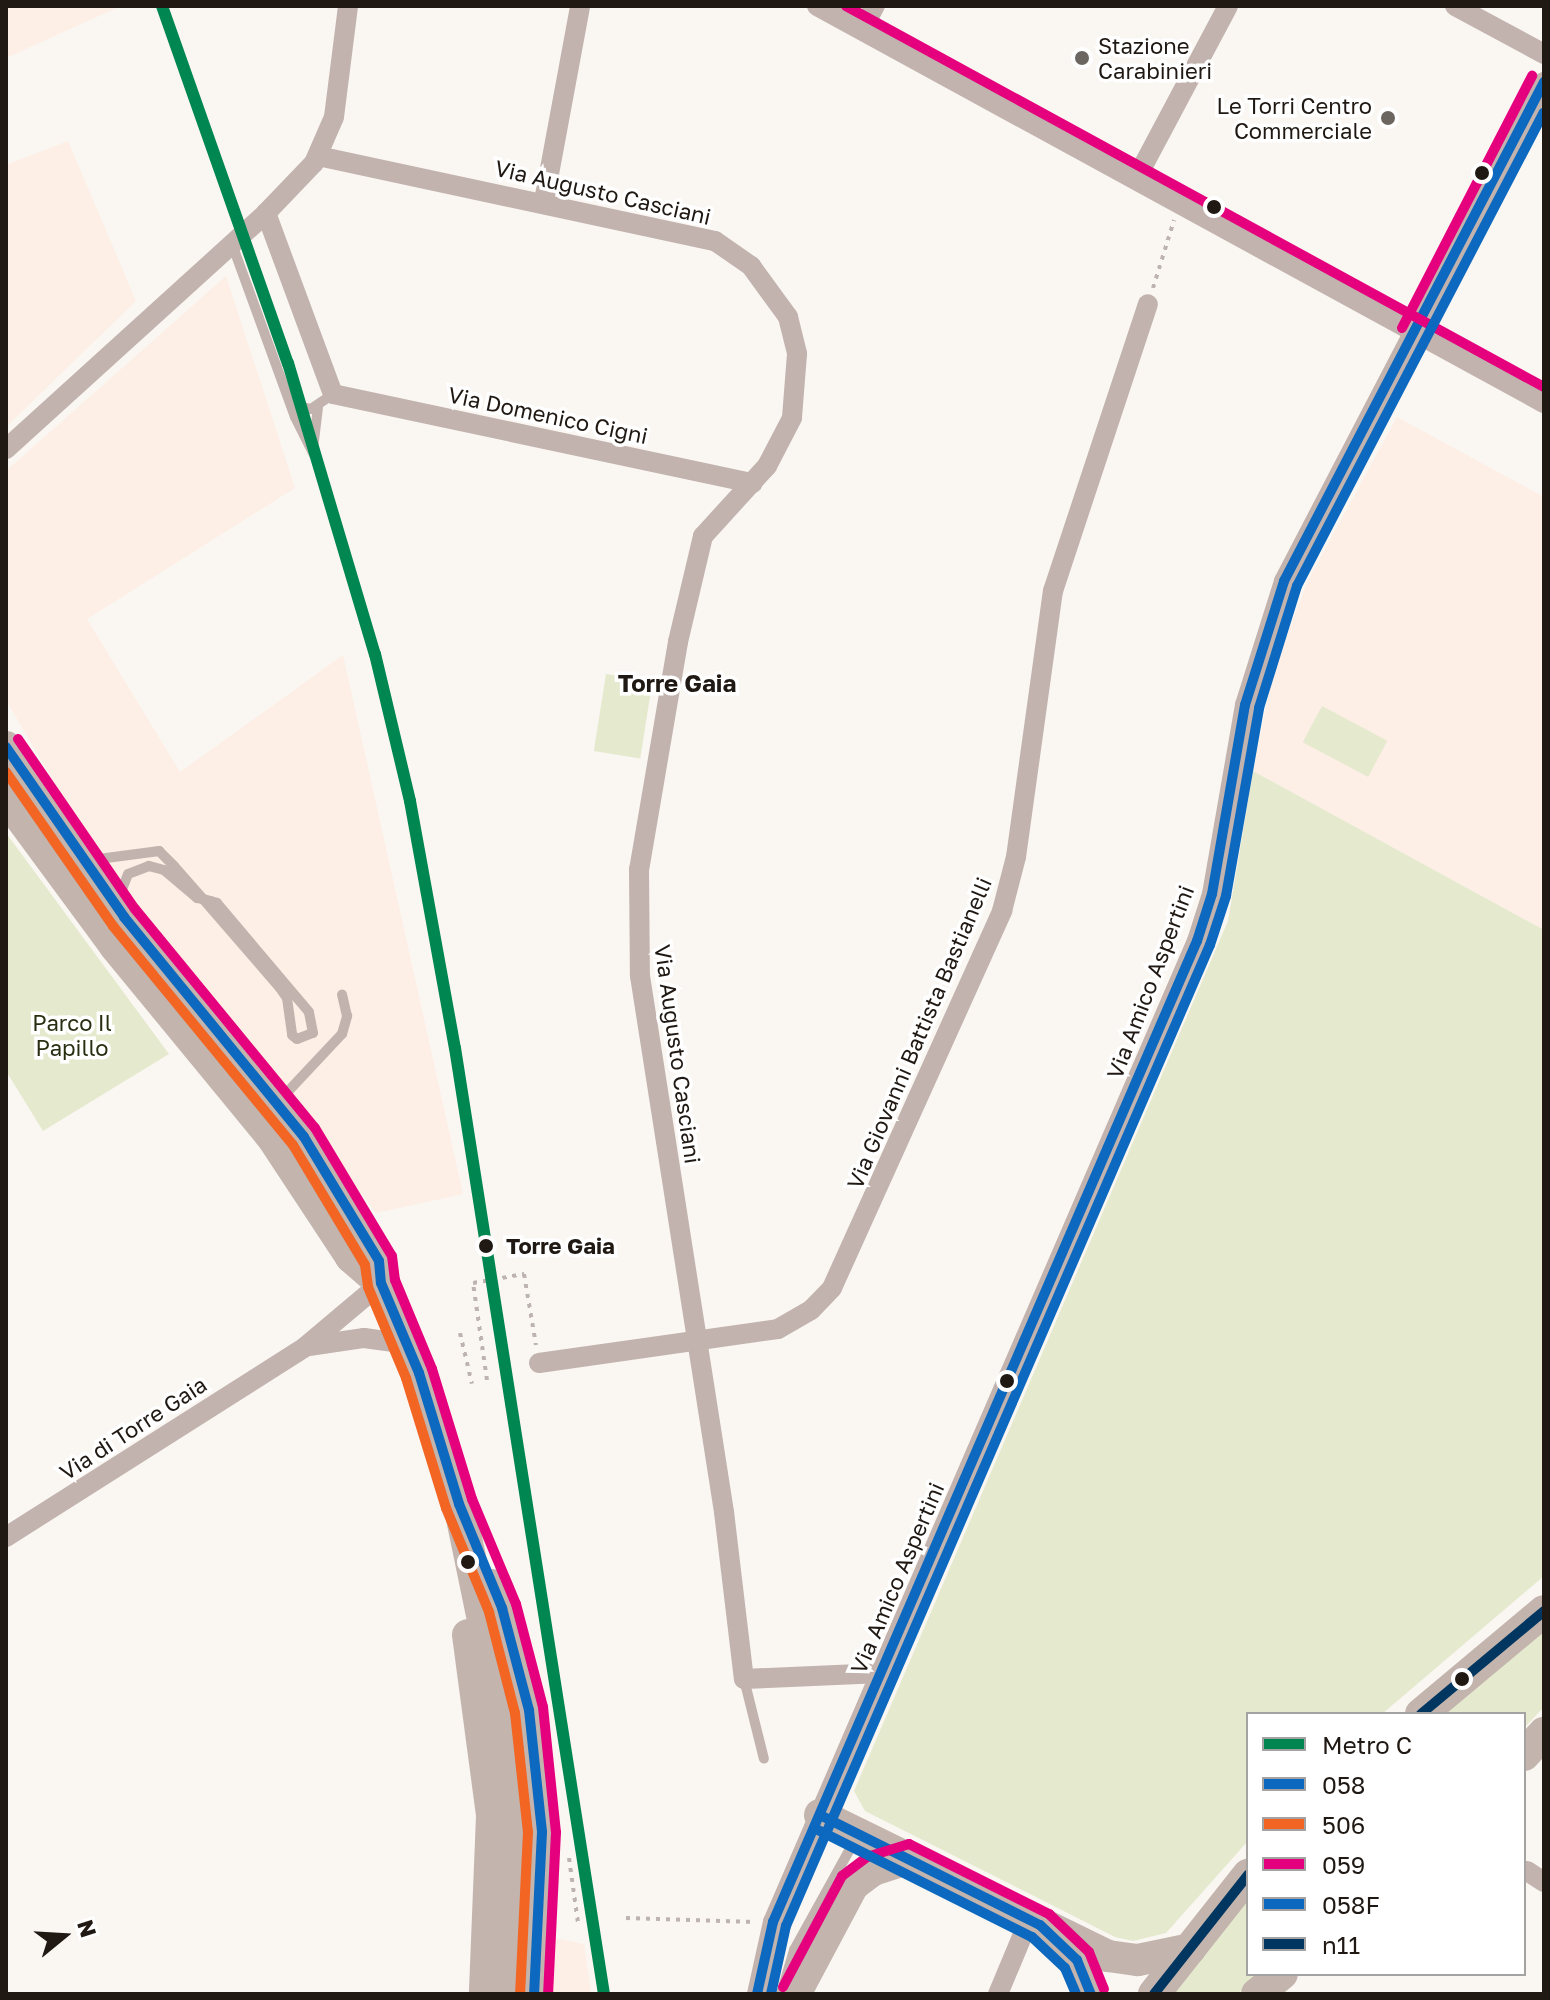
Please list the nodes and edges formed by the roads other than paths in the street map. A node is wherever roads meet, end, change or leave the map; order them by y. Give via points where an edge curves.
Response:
1 (348, 6) edge
2 (580, 6) edge
3 (817, 6) edge
4 (875, 6) edge
5 (1228, 6) edge
6 (1455, 6) edge
7 (862, 30) junction
8 (1544, 54) edge
9 (1544, 82) edge
10 (318, 156) junction
11 (1136, 179) junction
12 (544, 201) junction
13 (266, 213) junction
14 (232, 244) junction
15 (1148, 304) road end
16 (1414, 334) junction
17 (326, 400) junction
18 (1544, 403) edge
19 (291, 405) junction
20 (6, 449) edge
21 (753, 483) junction
22 (6, 747) edge
23 (6, 798) edge
24 (83, 860) junction
25 (203, 899) junction
26 (117, 908) junction
27 (342, 995) dead end
28 (278, 1102) junction
29 (381, 1283) junction
30 (697, 1343) junction
31 (407, 1344) junction
32 (305, 1347) junction
33 (537, 1355) road end
34 (459, 1504) junction
35 (6, 1537) edge
36 (1544, 1611) edge
37 (882, 1673) junction
38 (744, 1679) junction
39 (1423, 1712) edge
40 (1544, 1733) edge
41 (1526, 1753) edge
42 (764, 1759) dead end
43 (820, 1815) junction
44 (859, 1834) junction
45 (909, 1858) junction
46 (1246, 1878) edge
47 (1034, 1922) junction
48 (1190, 1949) junction
49 (485, 1994) edge
50 (509, 1994) edge
51 (534, 1994) edge
52 (757, 1994) edge
53 (781, 1994) edge
54 (795, 1994) edge
55 (998, 1994) edge
56 (1091, 1994) edge
57 (1154, 1994) edge

1 - 10 street via 334,117
2 - 12 street
3 - 7 street
4 - 7 street
5 - 11 street
6 - 8 street
7 - 11 street
9 - 16 street, Via Amico Aspertini
10 - 12 street, Via Augusto Casciani
10 - 13 street
11 - 16 street
12 - 21 street, Via Augusto Casciani via 715,241 766,283 792,330 797,393 779,446
13 - 14 street
13 - 17 street
14 - 19 lane
14 - 20 street
15 - 30 street, Via Giovanni Battista Bastianelli via 1053,591 1016,857 997,922 832,1288 790,1324
16 - 18 street
16 - 37 street, Via Amico Aspertini via 1281,589 1245,705 1215,880 1197,941
17 - 19 lane
17 - 19 lane via 312,428 314,455
17 - 21 street, Via Domenico Cigni
21 - 30 street, Via Augusto Casciani via 709,527 700,545 678,642 636,894 640,976
22 - 24 main road
23 - 29 main road via 115,946 272,1137 351,1257
24 - 25 lane via 159,851
24 - 26 main road
25 - 25 lane via 217,903 309,1012 313,1033 297,1039 292,1035 287,998
25 - 26 lane via 164,870 149,866 124,878
26 - 28 main road
27 - 28 lane via 347,1016 342,1034
28 - 29 main road via 355,1217 379,1261
29 - 31 main road
29 - 32 street, Via di Torre Gaia
30 - 33 street, Via Giovanni Battista Bastianelli
30 - 38 street, Via Augusto Casciani
31 - 32 street via 364,1338
31 - 34 main road
32 - 35 street, Via di Torre Gaia
34 - 49 main road via 473,1680 491,1800
34 - 50 main road via 497,1686 517,1829
34 - 51 main road via 502,1608 531,1723 542,1832
36 - 39 main road
37 - 38 street
37 - 43 street, Via Amico Aspertini
38 - 42 lane
40 - 41 main road
43 - 44 main road
43 - 52 street, Via Amico Aspertini via 773,1922
44 - 45 main road
44 - 53 lane via 794,1950
45 - 47 main road
45 - 54 main road via 873,1870 853,1885
46 - 48 main road
47 - 48 main road via 1119,1959 1148,1959
47 - 55 street
47 - 56 main road via 1077,1960
48 - 57 main road

